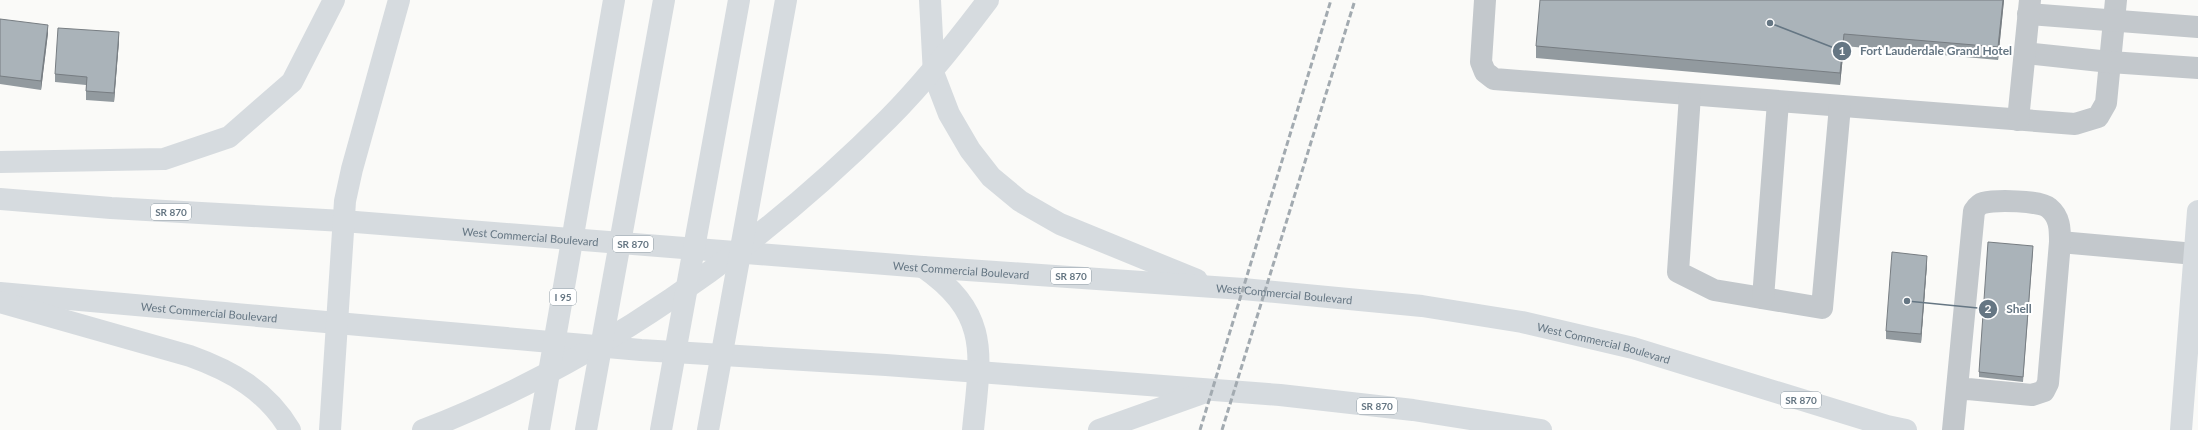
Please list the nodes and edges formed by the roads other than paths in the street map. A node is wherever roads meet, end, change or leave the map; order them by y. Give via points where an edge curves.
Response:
1 (334, 0) edge
2 (399, 0) edge
3 (614, 0) edge
4 (664, 0) edge
5 (740, 0) edge
6 (786, 0) edge
7 (930, 0) edge
8 (988, 0) edge
9 (1485, 0) edge
10 (2029, 7) edge
11 (2115, 10) edge
12 (2198, 27) edge
13 (2025, 53) junction
14 (2110, 62) junction
15 (2198, 68) edge
16 (1690, 96) junction
17 (1778, 102) junction
18 (1840, 106) junction
19 (2018, 120) junction
20 (0, 162) edge
21 (0, 199) edge
22 (2198, 210) edge
23 (343, 221) junction
24 (2060, 242) junction
25 (2195, 254) junction
26 (923, 267) junction
27 (1218, 288) junction
28 (0, 292) edge
29 (1763, 298) junction
30 (0, 302) edge
31 (337, 323) junction
32 (979, 372) junction
33 (1957, 388) junction
34 (1212, 390) junction
35 (540, 427) edge
36 (586, 429) edge
37 (290, 430) edge
38 (330, 430) edge
39 (423, 430) edge
40 (661, 430) edge
41 (708, 430) edge
42 (972, 430) edge
43 (1099, 430) edge
44 (1541, 430) edge
45 (1906, 430) edge
46 (1953, 430) edge
47 (2181, 430) edge

1 - 20 main road via 292,82 229,137 164,159
2 - 23 main road via 352,169
3 - 35 main road, I 95
4 - 36 main road
5 - 40 main road
6 - 41 main road
7 - 27 main road via 934,75 950,114 970,150 991,177 1020,201 1060,224
8 - 39 main road via 962,35 889,118 811,191 730,256 591,349 512,390
9 - 16 lane via 1481,62 1485,72 1494,79
10 - 11 lane
10 - 13 lane
11 - 12 lane
11 - 14 lane
13 - 14 lane
13 - 19 lane
14 - 15 lane
14 - 19 lane via 2106,103 2098,118 2075,124
16 - 17 lane
16 - 29 lane via 1678,272 1714,290
17 - 18 lane
17 - 29 lane
18 - 19 lane
18 - 29 lane via 1822,308
21 - 23 main road, West Commercial Boulevard / SR 870
22 - 25 main road
23 - 26 main road, West Commercial Boulevard / SR 870
23 - 31 main road
24 - 25 lane
24 - 33 lane via 2048,383 2044,391 2032,395
24 - 33 lane via 2060,227 2056,216 2048,207 1997,201 1981,203 1974,211
25 - 47 main road
26 - 27 main road, West Commercial Boulevard / SR 870
26 - 32 main road via 950,288 970,317 977,340
27 - 45 main road, West Commercial Boulevard / SR 870 via 1243,288 1391,303 1522,322 1633,348
28 - 31 main road, West Commercial Boulevard / SR 870
30 - 37 main road via 213,364 247,382 275,409
31 - 32 main road, West Commercial Boulevard / SR 870 via 641,350
31 - 38 main road
32 - 34 main road, West Commercial Boulevard / SR 870
32 - 42 main road
33 - 46 lane
34 - 43 main road
34 - 44 main road, West Commercial Boulevard / SR 870 via 1413,410

